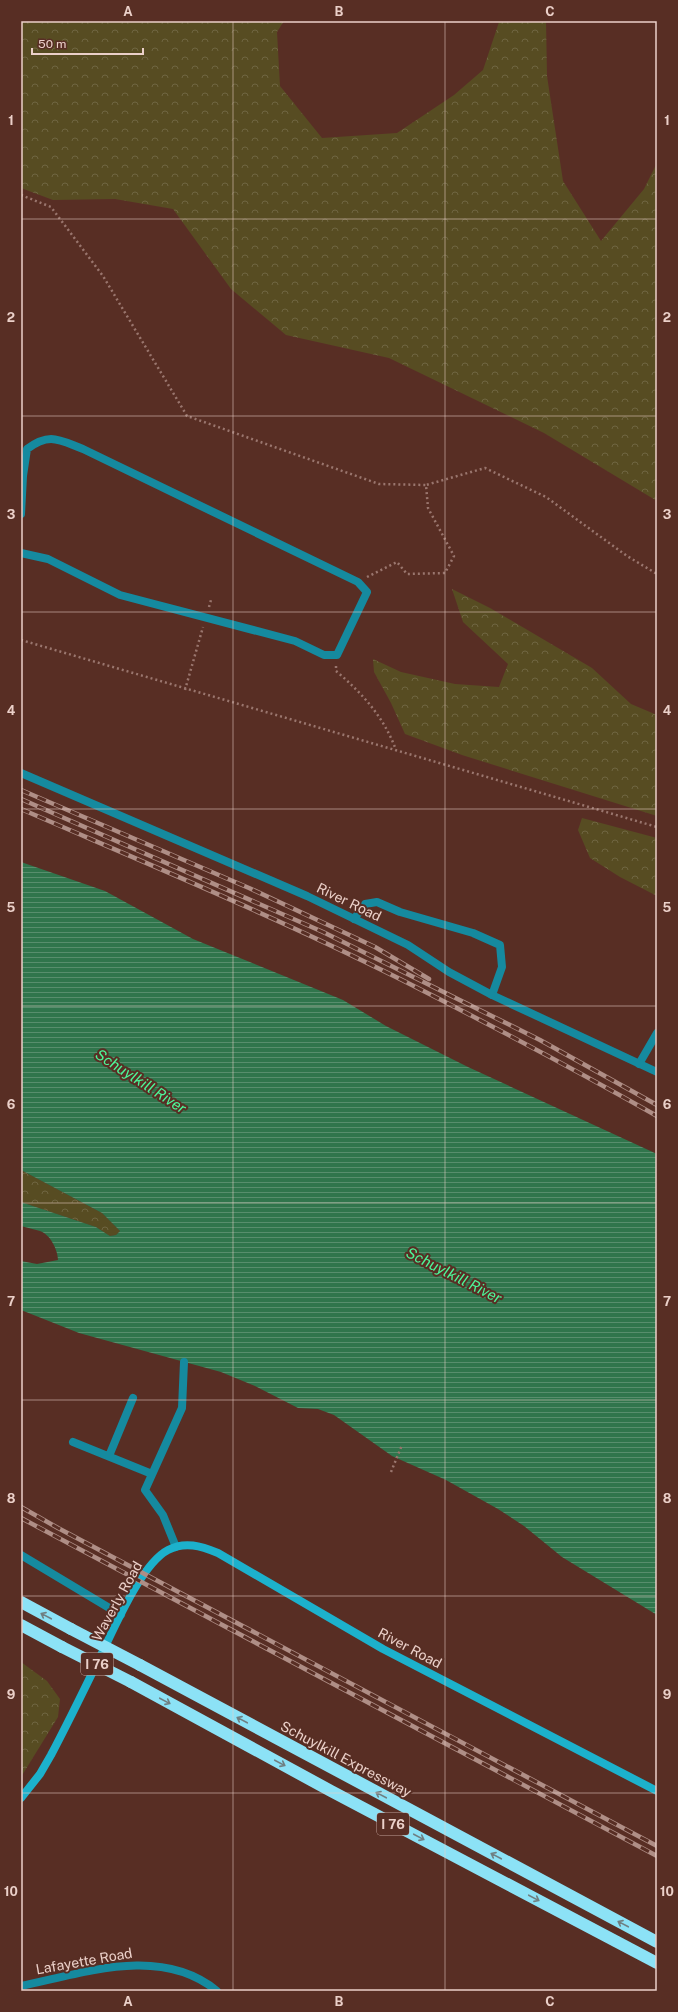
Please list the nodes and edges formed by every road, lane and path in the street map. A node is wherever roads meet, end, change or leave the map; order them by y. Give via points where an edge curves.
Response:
1 (21, 194) edge
2 (23, 463) edge
3 (426, 485) junction
4 (21, 514) edge
5 (21, 553) edge
6 (657, 574) edge
7 (358, 582) junction
8 (211, 600) dead end
9 (206, 618) junction
10 (21, 640) edge
11 (337, 655) junction
12 (185, 690) junction
13 (396, 750) junction
14 (21, 773) edge
15 (657, 827) edge
16 (354, 919) junction
17 (492, 995) junction
18 (657, 1033) edge
19 (639, 1064) junction
20 (657, 1072) edge
21 (184, 1362) dead end
22 (133, 1398) dead end
23 (73, 1442) dead end
24 (402, 1446) dead end
25 (109, 1456) junction
26 (391, 1472) dead end
27 (152, 1474) junction
28 (176, 1546) junction
29 (21, 1555) edge
30 (21, 1602) edge
31 (121, 1615) junction
32 (21, 1625) edge
33 (657, 1791) edge
34 (21, 1798) edge
35 (657, 1942) edge
36 (657, 1963) edge
37 (21, 1986) edge
38 (217, 1991) edge

1 - 3 path via 51,207 104,276 187,416 379,484
2 - 4 street
2 - 7 street via 27,449 40,440 57,439 83,449
3 - 6 path via 485,468 546,497 627,556
3 - 7 path via 428,508 454,556 446,573 407,574 397,562
5 - 9 street via 48,559 120,595
7 - 11 street via 367,592
8 - 9 path
9 - 11 street via 295,641 324,655
9 - 12 path
10 - 12 path
11 - 13 path via 336,671 357,688 376,711
12 - 13 path
13 - 15 path
14 - 16 street, River Road via 307,896
16 - 17 street, River Road via 408,945 449,972
16 - 17 street via 365,904 377,902 500,945 502,967
17 - 19 street, River Road
18 - 19 street
19 - 20 street, River Road
21 - 27 street via 182,1408
22 - 25 street
23 - 25 street
24 - 26 path
25 - 27 street
27 - 28 street via 145,1490 163,1515
28 - 31 street, Waverly Road via 167,1550 154,1562
28 - 33 street, River Road via 194,1545 218,1553 383,1649
29 - 31 street
35 -> 30 highway, Schuylkill Expressway / I 76, bridge
31 - 34 street, Waverly Road via 51,1755
32 -> 36 highway, I 76, bridge
37 - 38 street, Lafayette Road via 100,1969 143,1965 176,1970 207,1983

